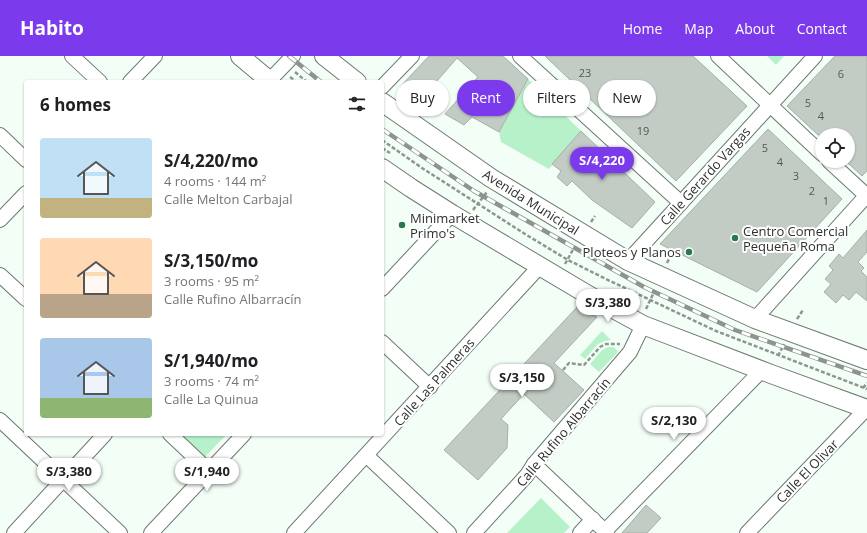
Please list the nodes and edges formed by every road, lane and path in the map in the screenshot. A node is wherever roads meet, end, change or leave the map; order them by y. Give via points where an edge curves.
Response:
1 (72, 56) edge
2 (155, 56) edge
3 (240, 56) edge
4 (293, 56) edge
5 (324, 56) edge
6 (412, 56) edge
7 (520, 56) edge
8 (718, 56) edge
9 (815, 56) edge
10 (293, 71) dead end
11 (98, 80) edge
12 (132, 80) edge
13 (267, 80) edge
14 (271, 80) edge
15 (304, 80) edge
16 (354, 80) edge
17 (384, 85) edge
18 (384, 103) edge
19 (770, 105) junction
20 (0, 135) edge
21 (384, 141) edge
22 (815, 147) edge
23 (384, 153) edge
24 (24, 158) edge
25 (388, 162) edge
26 (837, 168) edge
27 (496, 181) junction
28 (24, 195) edge
29 (867, 196) edge
30 (681, 202) junction
31 (478, 204) junction
32 (464, 213) junction
33 (595, 216) dead end
34 (0, 220) edge
35 (583, 235) junction
36 (670, 257) dead end
37 (568, 260) junction
38 (628, 262) junction
39 (540, 266) junction
40 (569, 268) dead end
41 (0, 275) edge
42 (661, 276) junction
43 (384, 287) edge
44 (24, 297) edge
45 (650, 300) junction
46 (645, 316) junction
47 (755, 319) junction
48 (384, 344) edge
49 (622, 344) dead end
50 (867, 360) edge
51 (562, 370) dead end
52 (762, 370) junction
53 (430, 387) junction
54 (867, 389) edge
55 (867, 408) edge
56 (0, 420) edge
57 (103, 436) edge
58 (172, 436) edge
59 (242, 436) edge
60 (367, 456) junction
61 (534, 464) junction
62 (209, 471) junction
63 (63, 479) junction
64 (593, 519) junction
65 (606, 532) edge
66 (14, 533) edge
67 (120, 533) edge
68 (151, 533) edge
69 (294, 533) edge
70 (449, 533) edge
71 (474, 533) edge
72 (580, 533) edge
73 (747, 533) edge

1 - 11 street
2 - 12 street
3 - 13 main road
4 - 14 street
5 - 16 main road
6 - 17 street
7 - 30 street
8 - 19 street
9 - 19 street, Calle Gerardo Vargas
10 - 15 path
18 - 27 main road, Avenida Municipal
19 - 22 street
19 - 30 street, Calle Gerardo Vargas
20 - 24 street
21 - 31 path
23 - 25 path
25 - 32 main road via 411,188
26 - 29 street
27 - 31 path
27 - 35 main road, Avenida Municipal
28 - 34 street
29 - 47 street
30 - 38 street, Calle Gerardo Vargas
31 - 32 path
31 - 37 path
32 - 39 main road
32 - 43 street
33 - 35 path
35 - 37 path
35 - 38 main road, Avenida Municipal
36 - 42 path
37 - 40 path via 564,266
37 - 45 path
38 - 42 main road, Avenida Municipal
39 - 46 main road via 590,296
39 - 53 street, Calle Las Palmeras
41 - 44 street
42 - 45 path
42 - 47 main road, Avenida Municipal
45 - 46 path
45 - 54 path via 716,331
46 - 52 main road
46 - 61 street, Calle Rufino Albarracín via 630,352
47 - 50 main road, Avenida Municipal
48 - 53 street
49 - 51 path via 606,344 584,365 569,363
52 - 55 main road
52 - 65 street
53 - 60 street, Calle Las Palmeras
55 - 73 street, Calle El Olivar
56 - 63 street
57 - 63 street
58 - 62 street
59 - 62 street
60 - 69 street, Calle Las Palmeras
60 - 70 street
61 - 64 street
61 - 71 street, Calle Rufino Albarracín
62 - 68 street
63 - 66 street
63 - 67 street
64 - 65 street
64 - 72 street

